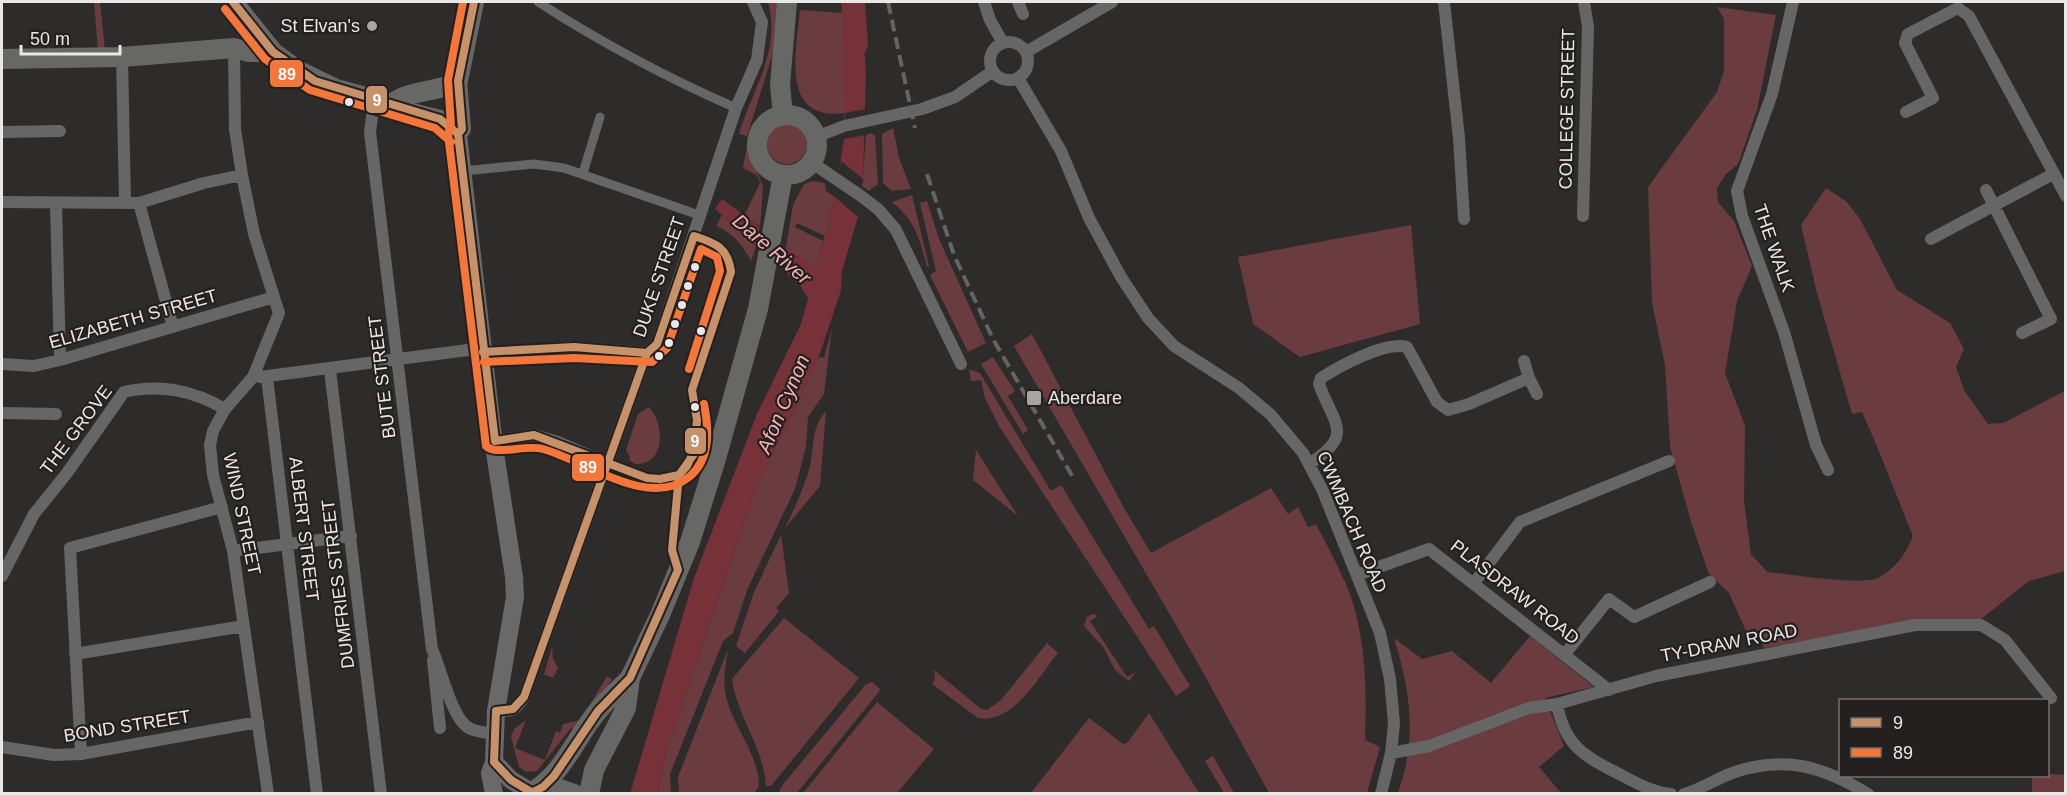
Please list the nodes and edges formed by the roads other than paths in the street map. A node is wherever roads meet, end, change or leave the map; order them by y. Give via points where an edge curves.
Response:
1 (233, 2) edge
2 (474, 2) edge
3 (538, 2) edge
4 (753, 2) edge
5 (787, 2) edge
6 (984, 2) edge
7 (1018, 2) edge
8 (1112, 2) edge
9 (1444, 2) edge
10 (1584, 2) edge
11 (1793, 2) edge
12 (1956, 5) edge
13 (1023, 14) dead end
14 (249, 20) junction
15 (1003, 42) junction
16 (234, 48) junction
17 (273, 52) junction
18 (1026, 52) junction
19 (122, 57) junction
20 (2, 59) edge
21 (993, 71) junction
22 (1018, 78) junction
23 (458, 81) junction
24 (383, 102) junction
25 (736, 108) junction
26 (1906, 112) dead end
27 (783, 115) junction
28 (600, 117) dead end
29 (60, 131) dead end
30 (2, 132) edge
31 (458, 134) junction
32 (816, 137) junction
33 (811, 162) junction
34 (463, 171) junction
35 (583, 173) junction
36 (2053, 174) junction
37 (242, 175) junction
38 (783, 175) junction
39 (1986, 190) dead end
40 (2066, 196) edge
41 (2, 202) edge
42 (56, 203) junction
43 (125, 203) junction
44 (139, 203) junction
45 (1994, 206) junction
46 (699, 216) junction
47 (1583, 216) dead end
48 (1464, 219) dead end
49 (1931, 239) dead end
50 (274, 297) junction
51 (174, 327) junction
52 (2022, 333) dead end
53 (483, 352) junction
54 (647, 353) junction
55 (60, 360) junction
56 (398, 360) junction
57 (1524, 361) dead end
58 (2, 364) edge
59 (961, 364) dead end
60 (330, 370) junction
61 (253, 376) junction
62 (267, 377) junction
63 (1529, 378) junction
64 (1537, 394) dead end
65 (225, 409) junction
66 (2, 413) edge
67 (56, 414) dead end
68 (495, 441) junction
69 (1669, 461) dead end
70 (608, 464) junction
71 (1309, 464) junction
72 (1828, 470) dead end
73 (222, 507) junction
74 (351, 536) junction
75 (288, 544) junction
76 (233, 551) junction
77 (2, 576) edge
78 (1358, 576) junction
79 (1710, 582) dead end
80 (1474, 583) junction
81 (244, 626) junction
82 (432, 649) junction
83 (75, 654) junction
84 (1565, 654) junction
85 (630, 678) junction
86 (1609, 690) junction
87 (2051, 698) dead end
88 (1557, 704) junction
89 (496, 711) junction
90 (258, 722) junction
91 (440, 728) dead end
92 (494, 734) junction
93 (2, 747) edge
94 (1391, 753) junction
95 (81, 754) junction
96 (494, 762) junction
97 (534, 791) edge
98 (1647, 791) edge
99 (268, 794) edge
100 (317, 794) edge
101 (381, 794) edge
102 (494, 794) edge
103 (573, 794) edge
104 (589, 794) edge
105 (1381, 794) edge
106 (1671, 794) edge
107 (1684, 794) edge
108 (1868, 794) edge

1 - 14 main road
2 - 23 main road
3 - 25 street via 611,47
4 - 25 street, DUKE STREET via 762,22 757,60
5 - 27 main road via 780,85
6 - 15 street
7 - 13 street
8 - 18 street
9 - 48 street
10 - 47 street, COLLEGE STREET via 1588,27
11 - 72 street, THE WALK via 1772,94 1737,191 1742,216 1784,332 1816,445
12 - 26 street via 1908,34 1905,43 1933,98
12 - 36 street via 1969,16
14 - 16 main road
14 - 17 main road
15 - 18 street via 1014,42
15 - 21 street via 991,54
16 - 17 main road
16 - 19 main road
16 - 37 street, WIND STREET via 235,129
17 - 24 main road via 315,81
18 - 22 street via 1026,69
19 - 20 main road
19 - 43 street
21 - 22 street via 1007,80
21 - 32 street via 955,97
22 - 71 street, CWMBACH ROAD via 1072,172 1100,237 1148,318 1174,346 1239,388 1271,416
23 - 24 main road via 448,88
23 - 31 main road via 462,129
24 - 31 main road via 440,119
24 - 56 street, BUTE STREET via 370,132
25 - 46 street, DUKE STREET
27 - 32 main road via 807,123
27 - 38 main road via 760,131 757,150 766,167
28 - 35 street
29 - 30 street
31 - 34 main road
32 - 33 main road
33 - 38 main road via 799,173
33 - 59 street via 861,196 900,236
34 - 35 street via 534,164
34 - 53 main road
35 - 46 street
36 - 40 street
36 - 45 street
37 - 44 street
37 - 50 street, WIND STREET via 254,234
38 - 85 main road via 758,309 693,531
39 - 45 street
41 - 42 street
42 - 43 street
42 - 55 street
43 - 44 street
44 - 51 street
45 - 49 street
45 - 52 street via 2051,319
46 - 54 street, DUKE STREET via 657,344
50 - 51 street, ELIZABETH STREET
50 - 61 street, WIND STREET via 277,321
51 - 55 street, ELIZABETH STREET
53 - 54 street via 574,347
53 - 56 street via 468,350
53 - 68 main road
54 - 70 street, DUKE STREET
55 - 58 street, ELIZABETH STREET via 33,366
56 - 60 street
56 - 82 street, BUTE STREET
57 - 63 street
60 - 62 street
60 - 74 street, DUMFRIES STREET
61 - 62 street
61 - 65 street, WIND STREET
62 - 75 street, ALBERT STREET
63 - 64 street
63 - 71 street via 1448,410 1437,402 1407,347 1398,345 1361,357 1320,378 1318,384 1338,424 1337,440 1328,452
65 - 73 street, WIND STREET via 210,445
65 - 77 street, THE GROVE via 201,395 181,390 124,392 34,514
66 - 67 street
68 - 70 street via 534,435
68 - 89 main road via 514,587
69 - 80 street via 1520,522
70 - 89 street, DUKE STREET via 524,697 517,708
71 - 78 street, CWMBACH ROAD
73 - 76 street, WIND STREET
73 - 83 street via 70,548
74 - 75 street
74 - 101 street, DUMFRIES STREET
75 - 76 street
75 - 100 street, ALBERT STREET
76 - 81 street, WIND STREET
78 - 80 street, PLASDRAW ROAD via 1429,549
78 - 94 street, CWMBACH ROAD via 1380,633 1390,679 1394,723
79 - 84 street via 1634,618 1609,599
80 - 84 street, PLASDRAW ROAD
81 - 83 street
81 - 90 street, WIND STREET
82 - 91 street, BUTE STREET
82 - 92 street, BUTE STREET via 457,717 469,729
83 - 95 street
84 - 86 street, PLASDRAW ROAD
85 - 97 main road via 598,711 554,776
85 - 104 main road via 626,708 594,770
86 - 87 street, TY-DRAW ROAD via 1656,676 1915,625 1980,625 2004,640
86 - 88 street, TY-DRAW ROAD
88 - 94 street, TY-DRAW ROAD via 1529,708 1429,746
88 - 98 street via 1560,722 1576,748
89 - 92 main road
90 - 95 street, BOND STREET
90 - 99 street, WIND STREET
92 - 96 main road
93 - 95 street, BOND STREET
94 - 105 street, CWMBACH ROAD
96 - 97 main road via 511,780
96 - 102 main road via 490,773
97 - 103 main road via 557,788
98 - 106 street
107 - 108 street via 1733,772 1782,764 1827,771

